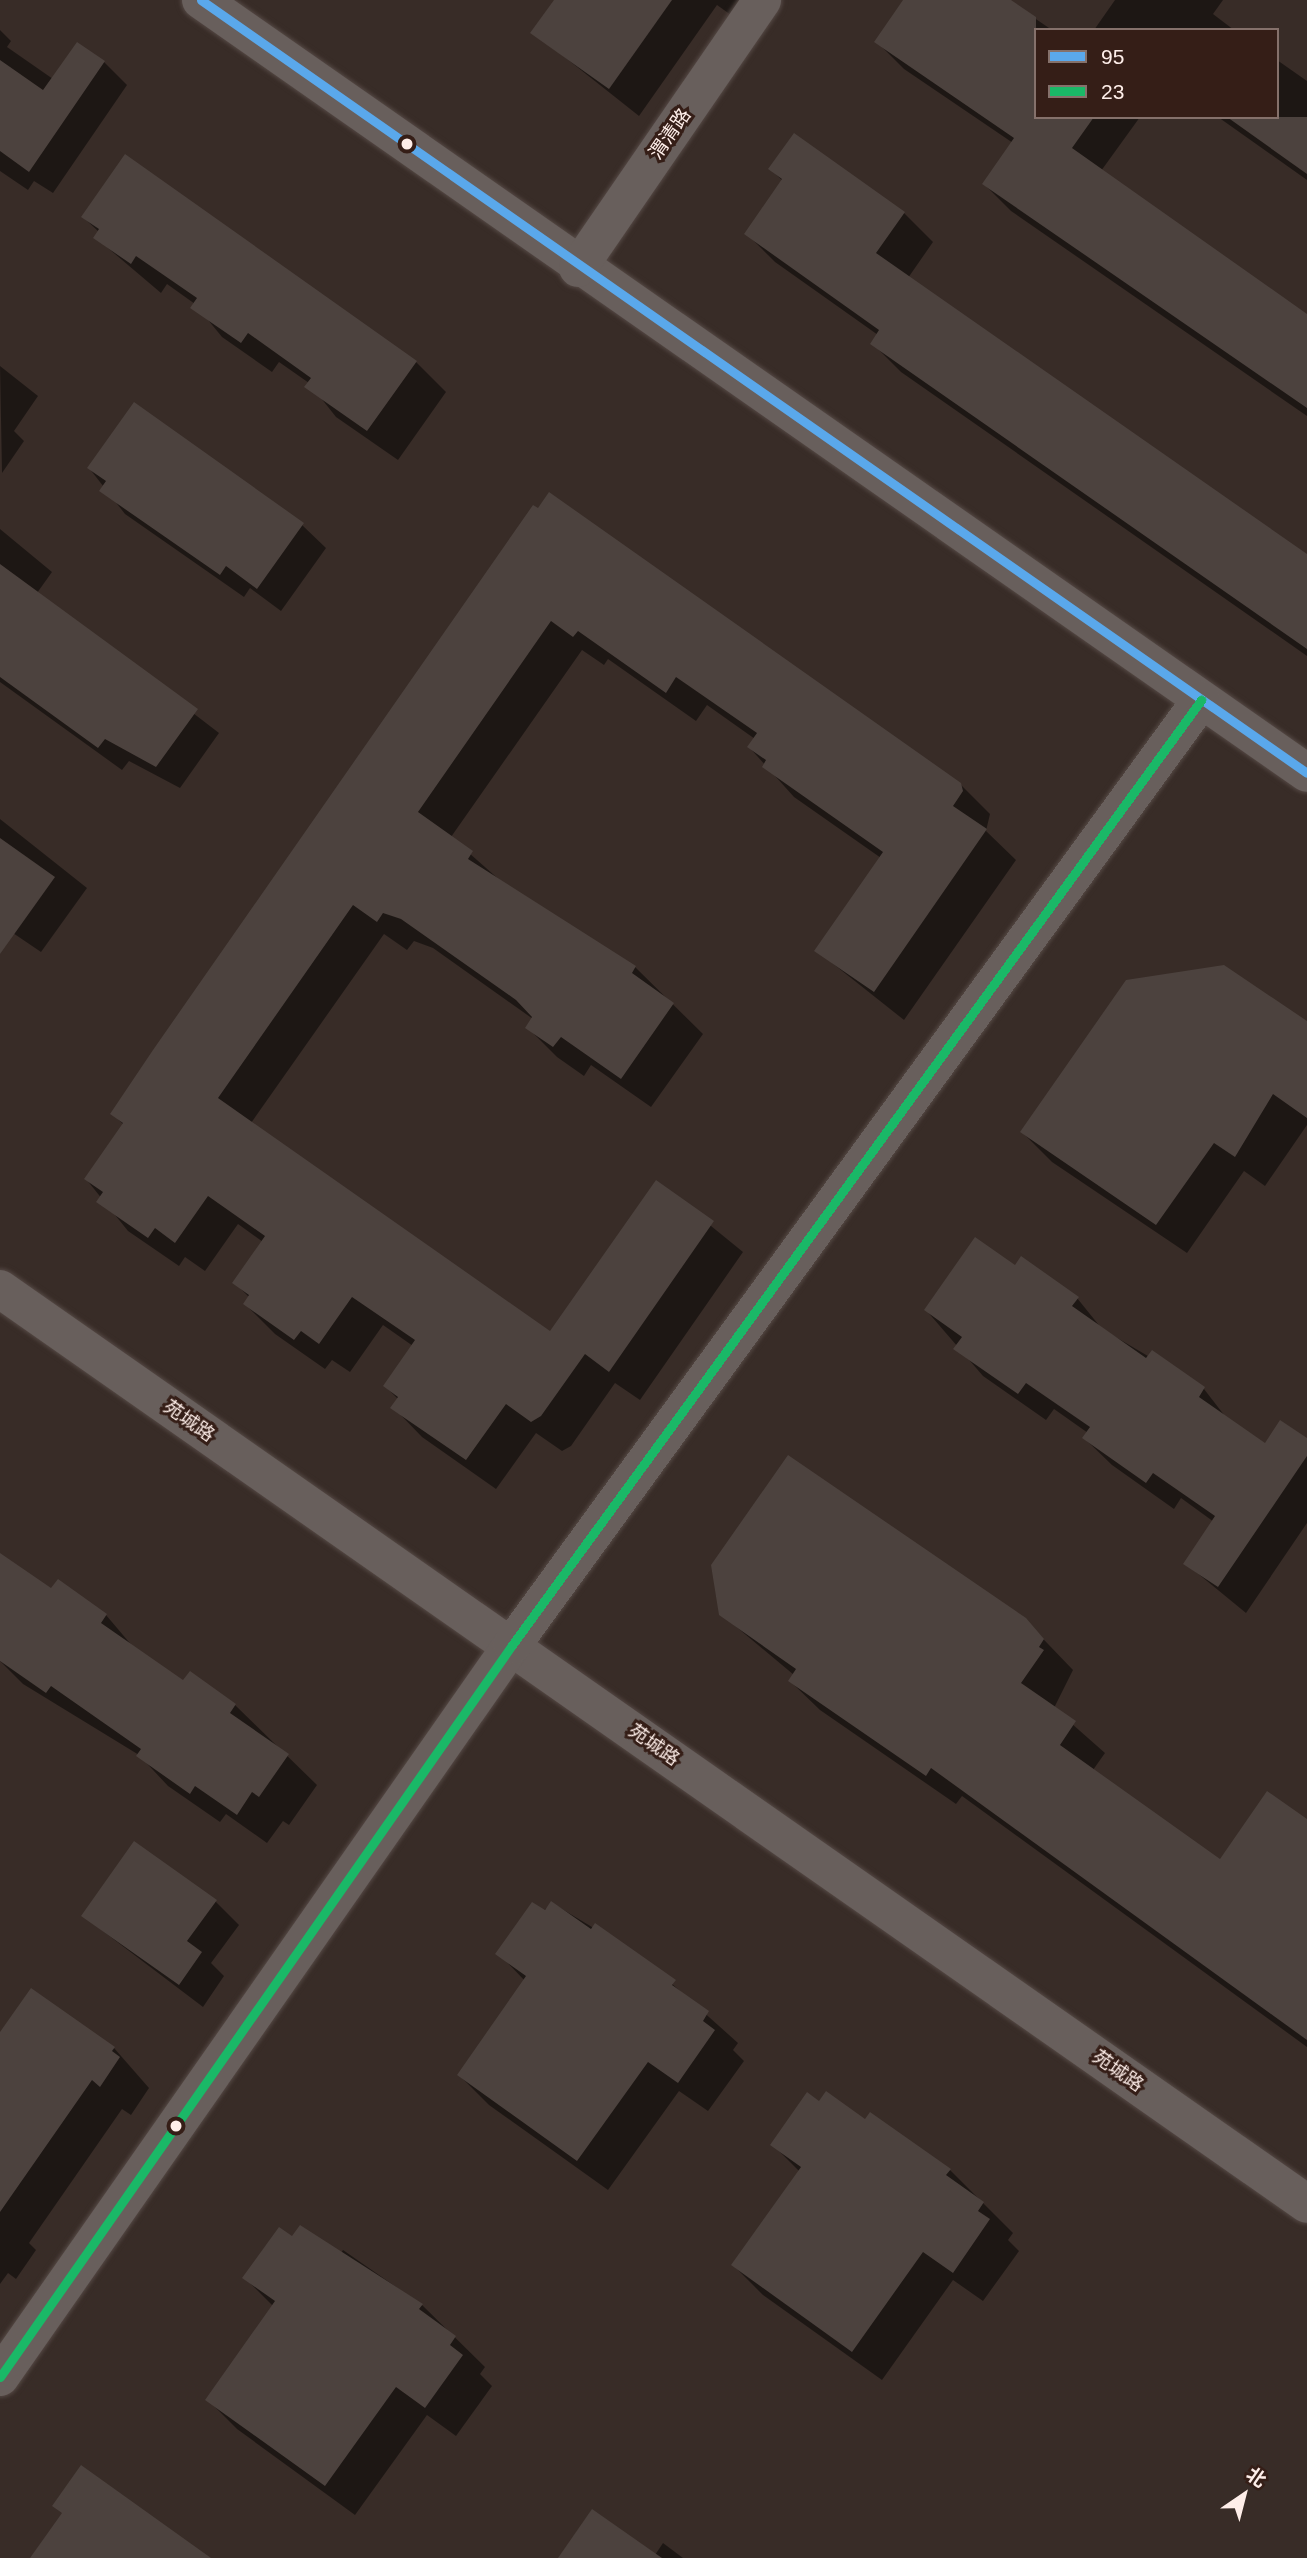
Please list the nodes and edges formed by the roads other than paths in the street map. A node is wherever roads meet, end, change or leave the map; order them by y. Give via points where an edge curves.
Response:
1 (201, 0) edge
2 (762, 0) edge
3 (578, 268) junction
4 (1202, 700) junction
5 (1307, 773) edge
6 (0, 1289) edge
7 (512, 1645) junction
8 (1307, 2204) edge
9 (0, 2377) edge

1 - 3 street
2 - 3 street, 渭清路
3 - 4 street
4 - 5 street
4 - 7 street
6 - 7 street, 苑城路
7 - 8 street, 苑城路
7 - 9 street

